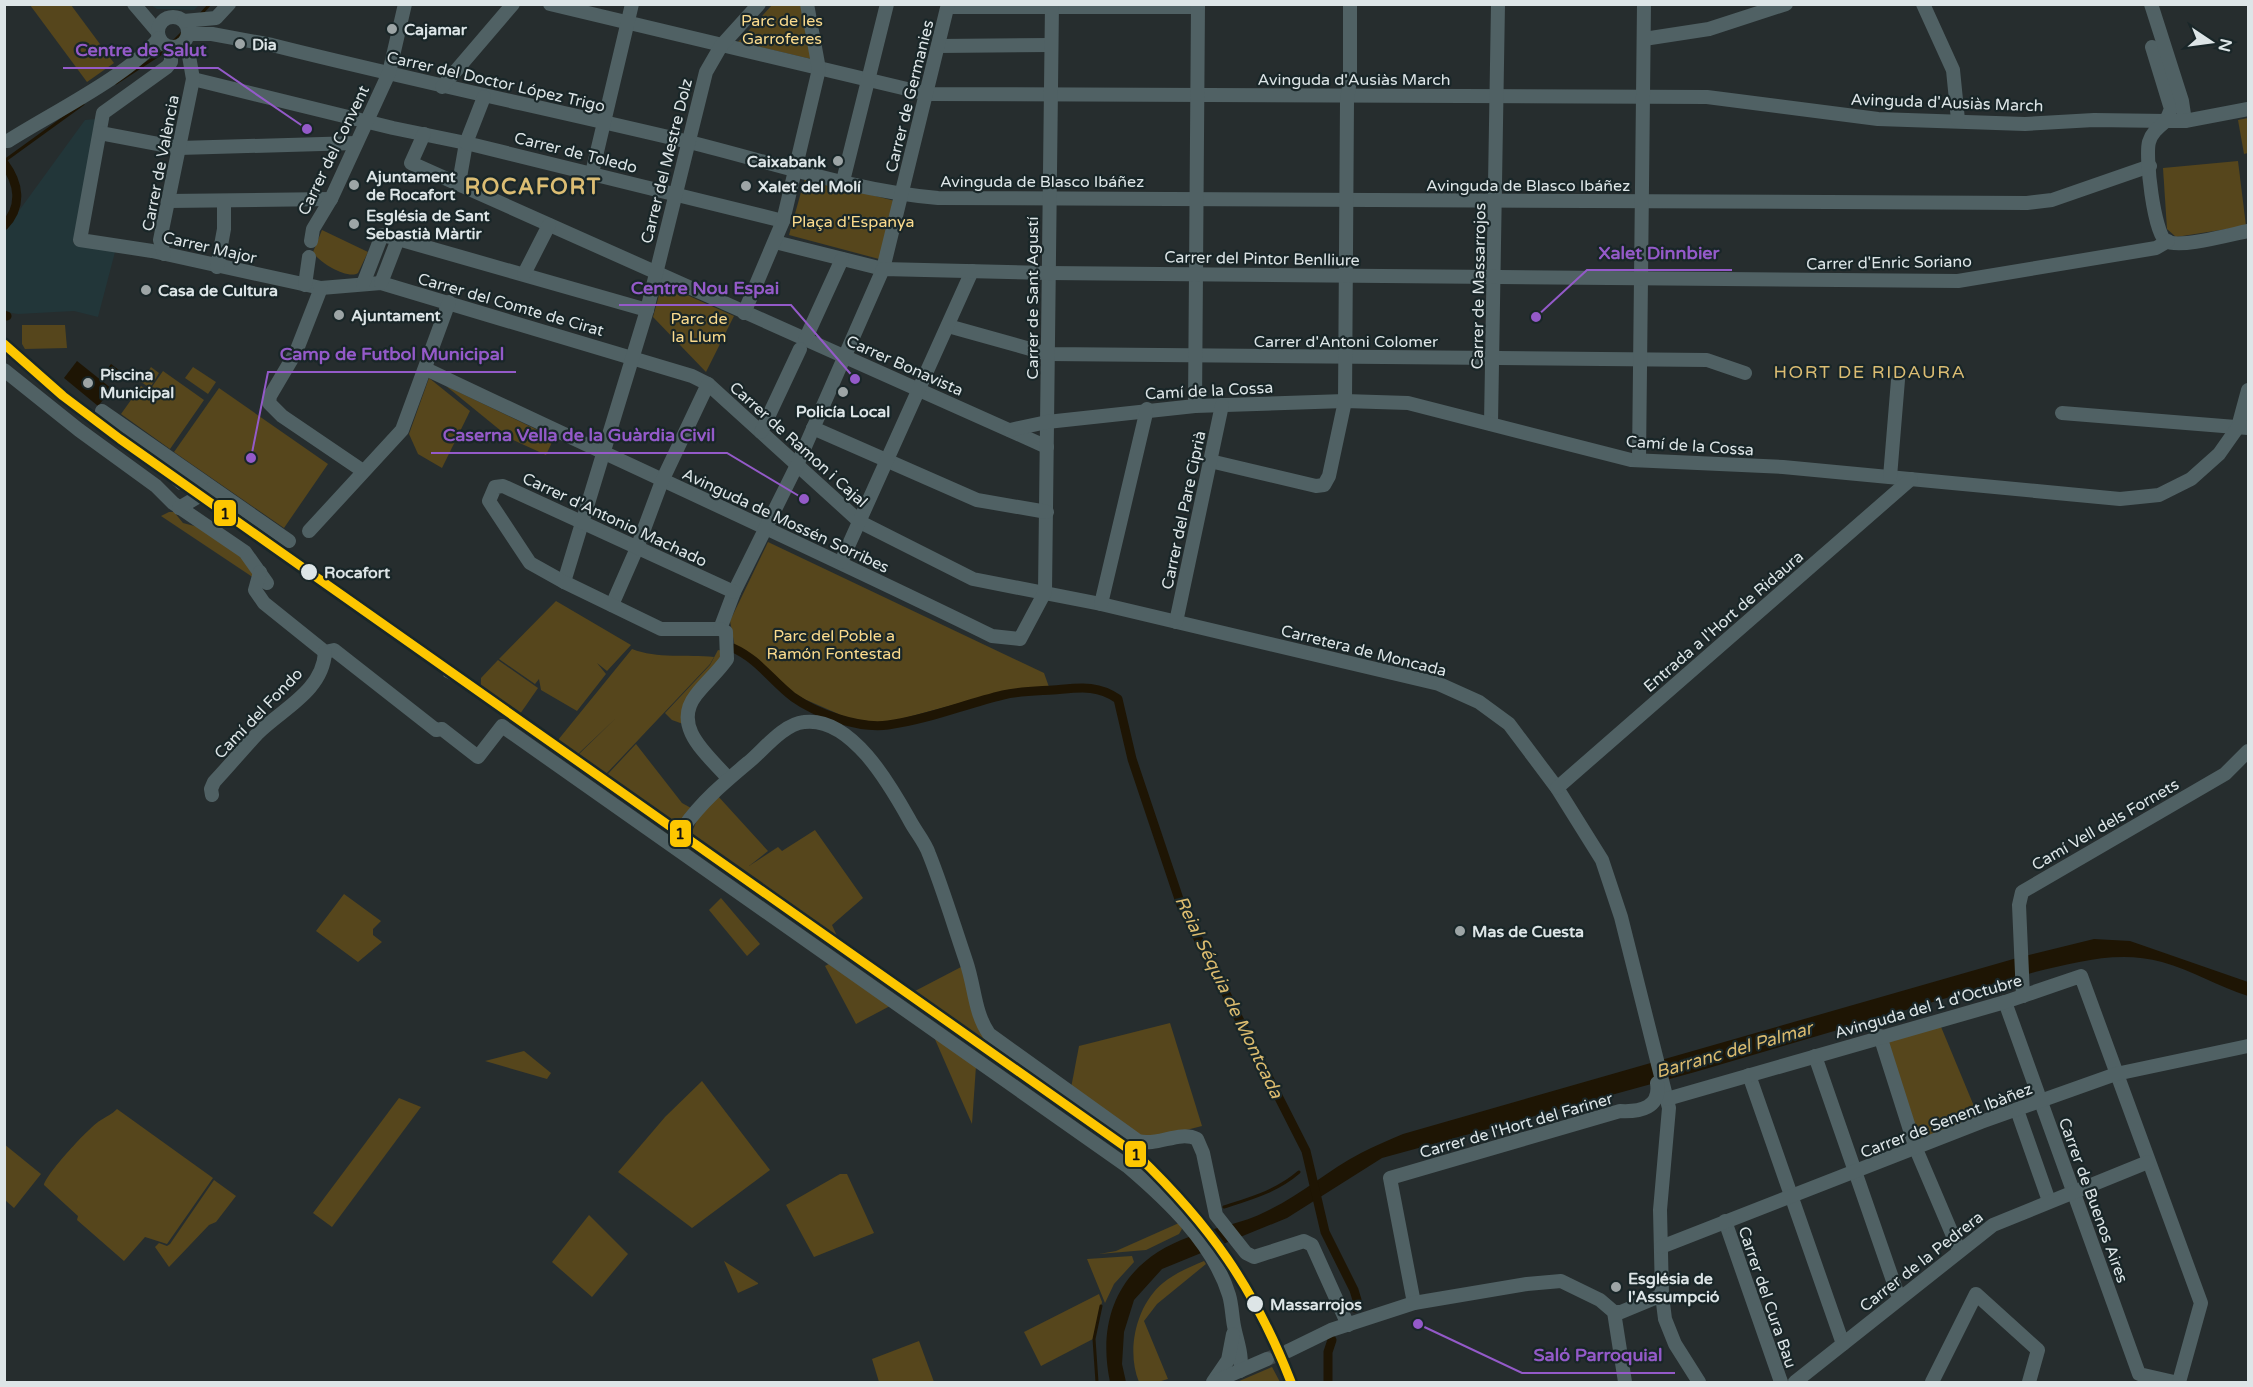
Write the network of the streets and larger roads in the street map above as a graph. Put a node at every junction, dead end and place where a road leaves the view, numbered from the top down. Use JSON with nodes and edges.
{"nodes":[{"id":1,"x":134,"y":4,"type":"edge"},
{"id":2,"x":142,"y":4,"type":"edge"},
{"id":3,"x":182,"y":4,"type":"edge"},
{"id":4,"x":229,"y":4,"type":"edge"},
{"id":5,"x":405,"y":4,"type":"edge"},
{"id":6,"x":513,"y":4,"type":"edge"},
{"id":7,"x":550,"y":4,"type":"edge"},
{"id":8,"x":632,"y":4,"type":"edge"},
{"id":9,"x":759,"y":4,"type":"edge"},
{"id":10,"x":807,"y":4,"type":"edge"},
{"id":11,"x":886,"y":4,"type":"edge"},
{"id":12,"x":1350,"y":4,"type":"edge"},
{"id":13,"x":1498,"y":4,"type":"edge"},
{"id":14,"x":1644,"y":4,"type":"edge"},
{"id":15,"x":1786,"y":4,"type":"edge"},
{"id":16,"x":1923,"y":4,"type":"edge"},
{"id":17,"x":2151,"y":4,"type":"edge"},
{"id":18,"x":948,"y":5,"type":"edge"},
{"id":19,"x":1052,"y":5,"type":"edge"},
{"id":20,"x":1198,"y":6,"type":"edge"},
{"id":21,"x":218,"y":15,"type":"junction"},
{"id":22,"x":628,"y":23,"type":"junction"},
{"id":23,"x":177,"y":26,"type":"edge"},
{"id":24,"x":158,"y":35,"type":"junction"},
{"id":25,"x":220,"y":35,"type":"junction"},
{"id":26,"x":1644,"y":39,"type":"junction"},
{"id":27,"x":1051,"y":45,"type":"junction"},
{"id":28,"x":721,"y":46,"type":"junction"},
{"id":29,"x":939,"y":46,"type":"junction"},
{"id":30,"x":2152,"y":47,"type":"dead end"},
{"id":31,"x":819,"y":69,"type":"junction"},
{"id":32,"x":389,"y":73,"type":"junction"},
{"id":33,"x":193,"y":79,"type":"junction"},
{"id":34,"x":869,"y":80,"type":"junction"},
{"id":35,"x":442,"y":87,"type":"junction"},
{"id":36,"x":928,"y":94,"type":"junction"},
{"id":37,"x":1051,"y":94,"type":"junction"},
{"id":38,"x":1197,"y":94,"type":"junction"},
{"id":39,"x":1349,"y":95,"type":"junction"},
{"id":40,"x":484,"y":96,"type":"junction"},
{"id":41,"x":1497,"y":96,"type":"junction"},
{"id":42,"x":1644,"y":97,"type":"junction"},
{"id":43,"x":2248,"y":109,"type":"edge"},
{"id":44,"x":1958,"y":120,"type":"junction"},
{"id":45,"x":2185,"y":120,"type":"junction"},
{"id":46,"x":2166,"y":121,"type":"junction"},
{"id":47,"x":367,"y":122,"type":"junction"},
{"id":48,"x":605,"y":123,"type":"junction"},
{"id":49,"x":100,"y":134,"type":"junction"},
{"id":50,"x":424,"y":135,"type":"junction"},
{"id":51,"x":6,"y":141,"type":"edge"},
{"id":52,"x":689,"y":142,"type":"junction"},
{"id":53,"x":356,"y":143,"type":"junction"},
{"id":54,"x":466,"y":143,"type":"junction"},
{"id":55,"x":180,"y":148,"type":"junction"},
{"id":56,"x":2150,"y":166,"type":"junction"},
{"id":57,"x":795,"y":169,"type":"junction"},
{"id":58,"x":592,"y":173,"type":"junction"},
{"id":59,"x":843,"y":182,"type":"junction"},
{"id":60,"x":459,"y":183,"type":"junction"},
{"id":61,"x":677,"y":194,"type":"junction"},
{"id":62,"x":901,"y":195,"type":"junction"},
{"id":63,"x":1049,"y":197,"type":"junction"},
{"id":64,"x":1197,"y":198,"type":"junction"},
{"id":65,"x":331,"y":199,"type":"junction"},
{"id":66,"x":1347,"y":200,"type":"junction"},
{"id":67,"x":168,"y":201,"type":"junction"},
{"id":68,"x":224,"y":201,"type":"junction"},
{"id":69,"x":1496,"y":201,"type":"junction"},
{"id":70,"x":1645,"y":202,"type":"junction"},
{"id":71,"x":783,"y":221,"type":"junction"},
{"id":72,"x":549,"y":225,"type":"junction"},
{"id":73,"x":2248,"y":231,"type":"edge"},
{"id":74,"x":398,"y":239,"type":"junction"},
{"id":75,"x":311,"y":241,"type":"dead end"},
{"id":76,"x":775,"y":242,"type":"junction"},
{"id":77,"x":2168,"y":242,"type":"junction"},
{"id":78,"x":165,"y":254,"type":"junction"},
{"id":79,"x":309,"y":257,"type":"dead end"},
{"id":80,"x":842,"y":259,"type":"junction"},
{"id":81,"x":217,"y":267,"type":"junction"},
{"id":82,"x":883,"y":269,"type":"junction"},
{"id":83,"x":972,"y":272,"type":"junction"},
{"id":84,"x":1048,"y":273,"type":"junction"},
{"id":85,"x":1197,"y":273,"type":"junction"},
{"id":86,"x":524,"y":274,"type":"junction"},
{"id":87,"x":654,"y":274,"type":"junction"},
{"id":88,"x":1346,"y":275,"type":"junction"},
{"id":89,"x":1494,"y":276,"type":"junction"},
{"id":90,"x":1642,"y":278,"type":"junction"},
{"id":91,"x":381,"y":283,"type":"junction"},
{"id":92,"x":363,"y":284,"type":"junction"},
{"id":93,"x":305,"y":285,"type":"junction"},
{"id":94,"x":321,"y":288,"type":"junction"},
{"id":95,"x":449,"y":302,"type":"junction"},
{"id":96,"x":647,"y":310,"type":"junction"},
{"id":97,"x":744,"y":313,"type":"junction"},
{"id":98,"x":948,"y":326,"type":"junction"},
{"id":99,"x":803,"y":344,"type":"junction"},
{"id":100,"x":1048,"y":354,"type":"junction"},
{"id":101,"x":1196,"y":356,"type":"junction"},
{"id":102,"x":632,"y":357,"type":"junction"},
{"id":103,"x":845,"y":357,"type":"junction"},
{"id":104,"x":1347,"y":358,"type":"junction"},
{"id":105,"x":1493,"y":358,"type":"junction"},
{"id":106,"x":1640,"y":358,"type":"junction"},
{"id":107,"x":426,"y":369,"type":"junction"},
{"id":108,"x":4,"y":370,"type":"edge"},
{"id":109,"x":1745,"y":374,"type":"dead end"},
{"id":110,"x":1898,"y":380,"type":"dead end"},
{"id":111,"x":708,"y":384,"type":"junction"},
{"id":112,"x":919,"y":390,"type":"junction"},
{"id":113,"x":2248,"y":390,"type":"edge"},
{"id":114,"x":1345,"y":401,"type":"junction"},
{"id":115,"x":1222,"y":405,"type":"junction"},
{"id":116,"x":1195,"y":406,"type":"junction"},
{"id":117,"x":1147,"y":410,"type":"junction"},
{"id":118,"x":102,"y":411,"type":"dead end"},
{"id":119,"x":2062,"y":413,"type":"dead end"},
{"id":120,"x":1047,"y":422,"type":"junction"},
{"id":121,"x":1491,"y":424,"type":"junction"},
{"id":122,"x":813,"y":428,"type":"junction"},
{"id":123,"x":2243,"y":428,"type":"edge"},
{"id":124,"x":1010,"y":430,"type":"junction"},
{"id":125,"x":761,"y":432,"type":"junction"},
{"id":126,"x":1047,"y":447,"type":"junction"},
{"id":127,"x":604,"y":452,"type":"junction"},
{"id":128,"x":888,"y":460,"type":"junction"},
{"id":129,"x":1639,"y":460,"type":"junction"},
{"id":130,"x":1210,"y":461,"type":"junction"},
{"id":131,"x":797,"y":465,"type":"junction"},
{"id":132,"x":363,"y":471,"type":"junction"},
{"id":133,"x":1890,"y":477,"type":"junction"},
{"id":134,"x":1911,"y":479,"type":"junction"},
{"id":135,"x":662,"y":481,"type":"junction"},
{"id":136,"x":212,"y":489,"type":"junction"},
{"id":137,"x":179,"y":508,"type":"junction"},
{"id":138,"x":1047,"y":512,"type":"junction"},
{"id":139,"x":861,"y":522,"type":"junction"},
{"id":140,"x":581,"y":523,"type":"junction"},
{"id":141,"x":765,"y":528,"type":"junction"},
{"id":142,"x":309,"y":531,"type":"dead end"},
{"id":143,"x":289,"y":541,"type":"dead end"},
{"id":144,"x":637,"y":548,"type":"junction"},
{"id":145,"x":841,"y":562,"type":"junction"},
{"id":146,"x":564,"y":582,"type":"junction"},
{"id":147,"x":734,"y":592,"type":"junction"},
{"id":148,"x":1045,"y":592,"type":"junction"},
{"id":149,"x":1101,"y":604,"type":"junction"},
{"id":150,"x":612,"y":605,"type":"junction"},
{"id":151,"x":1176,"y":622,"type":"junction"},
{"id":152,"x":720,"y":628,"type":"junction"},
{"id":153,"x":325,"y":652,"type":"junction"},
{"id":154,"x":2248,"y":751,"type":"edge"},
{"id":155,"x":728,"y":778,"type":"junction"},
{"id":156,"x":1557,"y":788,"type":"junction"},
{"id":157,"x":212,"y":795,"type":"dead end"},
{"id":158,"x":683,"y":828,"type":"dead end"},
{"id":159,"x":2023,"y":990,"type":"junction"},
{"id":160,"x":2005,"y":1002,"type":"junction"},
{"id":161,"x":1880,"y":1036,"type":"junction"},
{"id":162,"x":2248,"y":1046,"type":"edge"},
{"id":163,"x":1815,"y":1056,"type":"junction"},
{"id":164,"x":1749,"y":1074,"type":"junction"},
{"id":165,"x":2116,"y":1074,"type":"junction"},
{"id":166,"x":1663,"y":1095,"type":"junction"},
{"id":167,"x":2041,"y":1101,"type":"junction"},
{"id":168,"x":2016,"y":1110,"type":"junction"},
{"id":169,"x":1916,"y":1149,"type":"junction"},
{"id":170,"x":2148,"y":1162,"type":"junction"},
{"id":171,"x":1856,"y":1172,"type":"junction"},
{"id":172,"x":2073,"y":1190,"type":"junction"},
{"id":173,"x":1792,"y":1196,"type":"junction"},
{"id":174,"x":2049,"y":1201,"type":"junction"},
{"id":175,"x":1725,"y":1221,"type":"junction"},
{"id":176,"x":1661,"y":1247,"type":"junction"},
{"id":177,"x":1959,"y":1250,"type":"junction"},
{"id":178,"x":1662,"y":1295,"type":"junction"},
{"id":179,"x":1899,"y":1298,"type":"junction"},
{"id":180,"x":1414,"y":1303,"type":"junction"},
{"id":181,"x":1614,"y":1312,"type":"junction"},
{"id":182,"x":1348,"y":1326,"type":"junction"},
{"id":183,"x":1843,"y":1344,"type":"junction"},
{"id":184,"x":1288,"y":1351,"type":"tunnel mouth"},
{"id":185,"x":1235,"y":1355,"type":"junction"},
{"id":186,"x":1240,"y":1371,"type":"junction"},
{"id":187,"x":1213,"y":1383,"type":"edge"},
{"id":188,"x":1625,"y":1383,"type":"edge"},
{"id":189,"x":1699,"y":1383,"type":"edge"},
{"id":190,"x":1781,"y":1383,"type":"edge"},
{"id":191,"x":1796,"y":1383,"type":"edge"},
{"id":192,"x":1932,"y":1383,"type":"edge"},
{"id":193,"x":2029,"y":1383,"type":"edge"},
{"id":194,"x":2174,"y":1383,"type":"edge"},
{"id":195,"x":2179,"y":1383,"type":"edge"}],
"edges":[{"from":1,"to":24,"type":"street"},
{"from":2,"to":23,"type":"street"},
{"from":3,"to":23,"type":"street"},
{"from":4,"to":21,"type":"street"},
{"from":5,"to":32,"type":"street","name":"Carrer del Convent"},
{"from":6,"to":35,"type":"street"},
{"from":7,"to":22,"type":"street","name":"Avinguda d'Ausiàs March"},
{"from":8,"to":22,"type":"street"},
{"from":9,"to":28,"type":"street","name":"Carrer del Mestre Dolz"},
{"from":10,"to":31,"type":"street"},
{"from":11,"to":34,"type":"street"},
{"from":12,"to":39,"type":"street"},
{"from":13,"to":41,"type":"street","name":"Carrer de Massarrojos"},
{"from":14,"to":26,"type":"street"},
{"from":15,"to":26,"type":"street"},
{"from":16,"to":44,"type":"street"},
{"from":17,"to":45,"type":"street"},
{"from":18,"to":19,"type":"street"},
{"from":18,"to":29,"type":"street","name":"Carrer de Germanies"},
{"from":19,"to":20,"type":"street"},
{"from":19,"to":27,"type":"street","name":"Carrer de Sant Agustí"},
{"from":20,"to":38,"type":"street"},
{"from":21,"to":23,"type":"street"},
{"from":21,"to":25,"type":"street"},
{"from":22,"to":28,"type":"street","name":"Avinguda d'Ausiàs March"},
{"from":22,"to":48,"type":"street"},
{"from":23,"to":24,"type":"street"},
{"from":23,"to":24,"type":"street"},
{"from":23,"to":25,"type":"street","name":"Carrer del Doctor López Trigo"},
{"from":23,"to":33,"type":"street","name":"Carrer de València"},
{"from":23,"to":49,"type":"street"},
{"from":24,"to":51,"type":"street"},
{"from":25,"to":32,"type":"street","name":"Carrer del Doctor López Trigo"},
{"from":26,"to":42,"type":"street"},
{"from":27,"to":29,"type":"street"},
{"from":27,"to":37,"type":"street","name":"Carrer de Sant Agustí"},
{"from":28,"to":31,"type":"street","name":"Avinguda d'Ausiàs March"},
{"from":28,"to":52,"type":"street","name":"Carrer del Mestre Dolz"},
{"from":29,"to":36,"type":"street","name":"Carrer de Germanies"},
{"from":30,"to":46,"type":"street"},
{"from":31,"to":34,"type":"street","name":"Avinguda d'Ausiàs March"},
{"from":31,"to":57,"type":"street"},
{"from":32,"to":35,"type":"street","name":"Carrer del Doctor López Trigo"},
{"from":32,"to":47,"type":"street","name":"Carrer del Convent"},
{"from":33,"to":47,"type":"street","name":"Carrer de Toledo"},
{"from":33,"to":55,"type":"street","name":"Carrer de València"},
{"from":34,"to":36,"type":"street","name":"Avinguda d'Ausiàs March"},
{"from":34,"to":59,"type":"street"},
{"from":35,"to":40,"type":"street","name":"Carrer del Doctor López Trigo"},
{"from":36,"to":37,"type":"street","name":"Avinguda d'Ausiàs March"},
{"from":36,"to":62,"type":"street","name":"Carrer de Germanies"},
{"from":37,"to":38,"type":"street","name":"Avinguda d'Ausiàs March"},
{"from":37,"to":63,"type":"street","name":"Carrer de Sant Agustí"},
{"from":38,"to":39,"type":"street","name":"Avinguda d'Ausiàs March"},
{"from":38,"to":64,"type":"street"},
{"from":39,"to":41,"type":"street","name":"Avinguda d'Ausiàs March"},
{"from":39,"to":66,"type":"street"},
{"from":40,"to":48,"type":"street","name":"Carrer del Doctor López Trigo"},
{"from":40,"to":54,"type":"street"},
{"from":41,"to":42,"type":"street","name":"Avinguda d'Ausiàs March"},
{"from":41,"to":69,"type":"street","name":"Carrer de Massarrojos"},
{"from":42,"to":44,"type":"street","name":"Avinguda d'Ausiàs March"},
{"from":42,"to":70,"type":"street"},
{"from":43,"to":45,"type":"street","name":"Avinguda d'Ausiàs March"},
{"from":44,"to":46,"type":"street","name":"Avinguda d'Ausiàs March"},
{"from":45,"to":46,"type":"street","name":"Avinguda d'Ausiàs March"},
{"from":46,"to":56,"type":"street"},
{"from":47,"to":50,"type":"street","name":"Carrer de Toledo"},
{"from":47,"to":53,"type":"street","name":"Carrer del Convent"},
{"from":48,"to":52,"type":"street","name":"Carrer del Doctor López Trigo"},
{"from":48,"to":58,"type":"street"},
{"from":49,"to":55,"type":"street"},
{"from":49,"to":78,"type":"street","name":"Carrer Major"},
{"from":50,"to":54,"type":"street","name":"Carrer de Toledo"},
{"from":50,"to":60,"type":"street","name":"Carrer Bonavista"},
{"from":52,"to":57,"type":"street","name":"Carrer del Doctor López Trigo"},
{"from":52,"to":61,"type":"street","name":"Carrer del Mestre Dolz"},
{"from":53,"to":55,"type":"street"},
{"from":53,"to":65,"type":"street","name":"Carrer del Convent"},
{"from":54,"to":58,"type":"street","name":"Carrer de Toledo"},
{"from":54,"to":60,"type":"street"},
{"from":55,"to":67,"type":"street","name":"Carrer de València"},
{"from":56,"to":70,"type":"street","name":"Avinguda de Blasco Ibáñez"},
{"from":56,"to":77,"type":"street"},
{"from":57,"to":59,"type":"street"},
{"from":57,"to":71,"type":"street"},
{"from":58,"to":61,"type":"street","name":"Carrer de Toledo"},
{"from":59,"to":62,"type":"street"},
{"from":60,"to":72,"type":"street","name":"Carrer Bonavista"},
{"from":61,"to":71,"type":"street","name":"Carrer de Toledo"},
{"from":61,"to":87,"type":"street","name":"Carrer del Mestre Dolz"},
{"from":62,"to":63,"type":"street","name":"Avinguda de Blasco Ibáñez"},
{"from":62,"to":82,"type":"street"},
{"from":63,"to":64,"type":"street","name":"Avinguda de Blasco Ibáñez"},
{"from":63,"to":84,"type":"street","name":"Carrer de Sant Agustí"},
{"from":64,"to":66,"type":"street","name":"Avinguda de Blasco Ibáñez"},
{"from":64,"to":85,"type":"street"},
{"from":65,"to":68,"type":"street"},
{"from":65,"to":75,"type":"street","name":"Carrer del Convent"},
{"from":66,"to":69,"type":"street","name":"Avinguda de Blasco Ibáñez"},
{"from":66,"to":88,"type":"street"},
{"from":67,"to":68,"type":"street"},
{"from":67,"to":78,"type":"street","name":"Carrer de València"},
{"from":68,"to":81,"type":"street"},
{"from":69,"to":70,"type":"street","name":"Avinguda de Blasco Ibáñez"},
{"from":69,"to":89,"type":"street","name":"Carrer de Massarrojos"},
{"from":70,"to":90,"type":"street"},
{"from":71,"to":76,"type":"street"},
{"from":72,"to":86,"type":"street"},
{"from":72,"to":87,"type":"street","name":"Carrer Bonavista"},
{"from":73,"to":77,"type":"street","name":"Carrer d'Enric Soriano"},
{"from":74,"to":86,"type":"street"},
{"from":74,"to":91,"type":"street"},
{"from":74,"to":92,"type":"street"},
{"from":76,"to":80,"type":"street"},
{"from":76,"to":97,"type":"street"},
{"from":77,"to":90,"type":"street","name":"Carrer d'Enric Soriano"},
{"from":78,"to":81,"type":"street","name":"Carrer Major"},
{"from":79,"to":93,"type":"street"},
{"from":80,"to":82,"type":"street"},
{"from":80,"to":99,"type":"street"},
{"from":81,"to":93,"type":"street","name":"Carrer Major"},
{"from":82,"to":83,"type":"street","name":"Carrer del Pintor Benlliure"},
{"from":82,"to":103,"type":"street"},
{"from":83,"to":84,"type":"street","name":"Carrer del Pintor Benlliure"},
{"from":83,"to":98,"type":"street"},
{"from":84,"to":85,"type":"street","name":"Carrer del Pintor Benlliure"},
{"from":84,"to":100,"type":"street","name":"Carrer de Sant Agustí"},
{"from":85,"to":88,"type":"street","name":"Carrer del Pintor Benlliure"},
{"from":85,"to":101,"type":"street"},
{"from":86,"to":96,"type":"street"},
{"from":87,"to":96,"type":"street","name":"Carrer del Mestre Dolz"},
{"from":87,"to":97,"type":"street","name":"Carrer Bonavista"},
{"from":88,"to":89,"type":"street","name":"Carrer del Pintor Benlliure"},
{"from":88,"to":104,"type":"street"},
{"from":89,"to":90,"type":"street","name":"Carrer del Pintor Benlliure"},
{"from":89,"to":105,"type":"street","name":"Carrer de Massarrojos"},
{"from":90,"to":106,"type":"street"},
{"from":91,"to":92,"type":"street","name":"Carrer del Comte de Cirat"},
{"from":91,"to":95,"type":"street","name":"Carrer del Comte de Cirat"},
{"from":92,"to":94,"type":"street","name":"Carrer Major"},
{"from":93,"to":94,"type":"street","name":"Carrer Major"},
{"from":94,"to":132,"type":"street"},
{"from":95,"to":102,"type":"street","name":"Carrer del Comte de Cirat"},
{"from":95,"to":107,"type":"street"},
{"from":96,"to":102,"type":"street","name":"Carrer del Mestre Dolz"},
{"from":97,"to":99,"type":"street","name":"Carrer Bonavista"},
{"from":98,"to":100,"type":"street","name":"Carrer d'Antoni Colomer"},
{"from":98,"to":112,"type":"street"},
{"from":99,"to":103,"type":"street","name":"Carrer Bonavista"},
{"from":99,"to":125,"type":"street"},
{"from":100,"to":101,"type":"street","name":"Carrer d'Antoni Colomer"},
{"from":100,"to":120,"type":"street","name":"Carrer de Sant Agustí"},
{"from":101,"to":104,"type":"street","name":"Carrer d'Antoni Colomer"},
{"from":101,"to":116,"type":"street"},
{"from":102,"to":111,"type":"street","name":"Carrer de Ramon i Cajal"},
{"from":102,"to":127,"type":"street","name":"Carrer del Mestre Dolz"},
{"from":103,"to":112,"type":"street","name":"Carrer Bonavista"},
{"from":103,"to":122,"type":"street"},
{"from":104,"to":105,"type":"street","name":"Carrer d'Antoni Colomer"},
{"from":104,"to":114,"type":"street"},
{"from":105,"to":106,"type":"street","name":"Carrer d'Antoni Colomer"},
{"from":105,"to":121,"type":"street","name":"Carrer de Massarrojos"},
{"from":106,"to":109,"type":"street","name":"Carrer d'Antoni Colomer"},
{"from":106,"to":129,"type":"street"},
{"from":107,"to":127,"type":"street","name":"Avinguda de Mossén Sorribes"},
{"from":107,"to":132,"type":"street"},
{"from":108,"to":137,"type":"street"},
{"from":110,"to":133,"type":"street"},
{"from":111,"to":125,"type":"street","name":"Carrer de Ramon i Cajal"},
{"from":111,"to":135,"type":"street"},
{"from":112,"to":124,"type":"street","name":"Carrer Bonavista"},
{"from":112,"to":128,"type":"street"},
{"from":113,"to":123,"type":"street","name":"Camí de la Cossa"},
{"from":114,"to":115,"type":"street","name":"Camí de la Cossa"},
{"from":114,"to":121,"type":"street","name":"Camí de la Cossa"},
{"from":114,"to":130,"type":"street"},
{"from":115,"to":116,"type":"street","name":"Camí de la Cossa"},
{"from":115,"to":130,"type":"street","name":"Carrer del Pare Ciprià"},
{"from":116,"to":117,"type":"street","name":"Camí de la Cossa"},
{"from":117,"to":120,"type":"street","name":"Camí de la Cossa"},
{"from":117,"to":149,"type":"street"},
{"from":118,"to":136,"type":"street"},
{"from":119,"to":123,"type":"street"},
{"from":120,"to":124,"type":"street"},
{"from":120,"to":126,"type":"street","name":"Carrer de Sant Agustí"},
{"from":121,"to":129,"type":"street","name":"Camí de la Cossa"},
{"from":122,"to":128,"type":"street"},
{"from":122,"to":131,"type":"street"},
{"from":123,"to":134,"type":"street","name":"Camí de la Cossa"},
{"from":124,"to":126,"type":"street","name":"Carrer Bonavista"},
{"from":125,"to":131,"type":"street","name":"Carrer de Ramon i Cajal"},
{"from":126,"to":138,"type":"street","name":"Carrer de Sant Agustí"},
{"from":127,"to":135,"type":"street","name":"Avinguda de Mossén Sorribes"},
{"from":127,"to":140,"type":"street","name":"Carrer del Mestre Dolz"},
{"from":128,"to":138,"type":"street"},
{"from":128,"to":139,"type":"street"},
{"from":129,"to":133,"type":"street","name":"Camí de la Cossa"},
{"from":130,"to":151,"type":"street","name":"Carrer del Pare Ciprià"},
{"from":131,"to":139,"type":"street","name":"Carrer de Ramon i Cajal"},
{"from":131,"to":141,"type":"street"},
{"from":132,"to":142,"type":"street"},
{"from":133,"to":134,"type":"street","name":"Camí de la Cossa"},
{"from":134,"to":156,"type":"street","name":"Entrada a l'Hort de Ridaura"},
{"from":135,"to":141,"type":"street","name":"Avinguda de Mossén Sorribes"},
{"from":135,"to":144,"type":"street"},
{"from":136,"to":137,"type":"street"},
{"from":136,"to":143,"type":"street"},
{"from":137,"to":153,"type":"street"},
{"from":138,"to":148,"type":"street","name":"Carrer de Sant Agustí"},
{"from":139,"to":145,"type":"street"},
{"from":139,"to":148,"type":"street","name":"Carrer de Ramon i Cajal"},
{"from":140,"to":144,"type":"street","name":"Carrer d'Antonio Machado"},
{"from":140,"to":146,"type":"street","name":"Carrer del Mestre Dolz"},
{"from":140,"to":146,"type":"street","name":"Carrer d'Antonio Machado"},
{"from":141,"to":145,"type":"street","name":"Avinguda de Mossén Sorribes"},
{"from":141,"to":147,"type":"street"},
{"from":144,"to":147,"type":"street","name":"Carrer d'Antonio Machado"},
{"from":144,"to":150,"type":"street"},
{"from":145,"to":148,"type":"street","name":"Avinguda de Mossén Sorribes"},
{"from":146,"to":150,"type":"street"},
{"from":147,"to":152,"type":"street"},
{"from":148,"to":149,"type":"street","name":"Carretera de Moncada"},
{"from":149,"to":151,"type":"street","name":"Carretera de Moncada"},
{"from":150,"to":152,"type":"street"},
{"from":151,"to":156,"type":"street","name":"Carretera de Moncada"},
{"from":152,"to":155,"type":"street"},
{"from":153,"to":157,"type":"street","name":"Camí del Fondo"},
{"from":153,"to":185,"type":"street"},
{"from":154,"to":159,"type":"street","name":"Camí Vell dels Fornets"},
{"from":155,"to":158,"type":"street"},
{"from":155,"to":182,"type":"street"},
{"from":156,"to":166,"type":"street","name":"Carretera de Moncada"},
{"from":159,"to":160,"type":"street","name":"Avinguda del 1 d'Octubre"},
{"from":159,"to":165,"type":"street","name":"Avinguda del 1 d'Octubre"},
{"from":160,"to":161,"type":"street","name":"Avinguda del 1 d'Octubre"},
{"from":160,"to":167,"type":"street","name":"Carrer de Buenos Aires"},
{"from":161,"to":163,"type":"street","name":"Avinguda del 1 d'Octubre"},
{"from":161,"to":169,"type":"street"},
{"from":162,"to":165,"type":"street","name":"Carrer de Senent Ibàñez"},
{"from":163,"to":164,"type":"street","name":"Avinguda del 1 d'Octubre"},
{"from":163,"to":171,"type":"street"},
{"from":164,"to":166,"type":"street","name":"Carrer de l'Hort del Fariner"},
{"from":164,"to":173,"type":"street"},
{"from":165,"to":167,"type":"street","name":"Carrer de Senent Ibàñez"},
{"from":165,"to":170,"type":"street"},
{"from":166,"to":176,"type":"street","name":"Carretera de Moncada"},
{"from":166,"to":180,"type":"street","name":"Carrer de l'Hort del Fariner"},
{"from":167,"to":168,"type":"street","name":"Carrer de Senent Ibàñez"},
{"from":167,"to":172,"type":"street","name":"Carrer de Buenos Aires"},
{"from":168,"to":169,"type":"street","name":"Carrer de Senent Ibàñez"},
{"from":168,"to":174,"type":"street"},
{"from":169,"to":171,"type":"street","name":"Carrer de Senent Ibàñez"},
{"from":169,"to":177,"type":"street"},
{"from":170,"to":172,"type":"street","name":"Carrer de la Pedrera"},
{"from":170,"to":195,"type":"street"},
{"from":171,"to":173,"type":"street","name":"Carrer de Senent Ibàñez"},
{"from":171,"to":179,"type":"street"},
{"from":172,"to":174,"type":"street","name":"Carrer de la Pedrera"},
{"from":172,"to":194,"type":"street","name":"Carrer de Buenos Aires"},
{"from":173,"to":175,"type":"street","name":"Carrer de Senent Ibàñez"},
{"from":173,"to":183,"type":"street"},
{"from":174,"to":177,"type":"street","name":"Carrer de la Pedrera"},
{"from":175,"to":176,"type":"street","name":"Carrer de Senent Ibàñez"},
{"from":175,"to":190,"type":"street","name":"Carrer del Cura Bau"},
{"from":176,"to":178,"type":"street","name":"Carretera de Moncada"},
{"from":177,"to":179,"type":"street","name":"Carrer de la Pedrera"},
{"from":178,"to":181,"type":"street"},
{"from":178,"to":189,"type":"street","name":"Carretera de Moncada"},
{"from":179,"to":183,"type":"street","name":"Carrer de la Pedrera"},
{"from":180,"to":181,"type":"street"},
{"from":180,"to":182,"type":"street"},
{"from":181,"to":188,"type":"street"},
{"from":182,"to":184,"type":"street"},
{"from":183,"to":191,"type":"street","name":"Carrer de la Pedrera"},
{"from":185,"to":186,"type":"street"},
{"from":185,"to":186,"type":"street"},
{"from":185,"to":187,"type":"street"},
{"from":186,"to":187,"type":"street"},
{"from":192,"to":193,"type":"street"}]}
